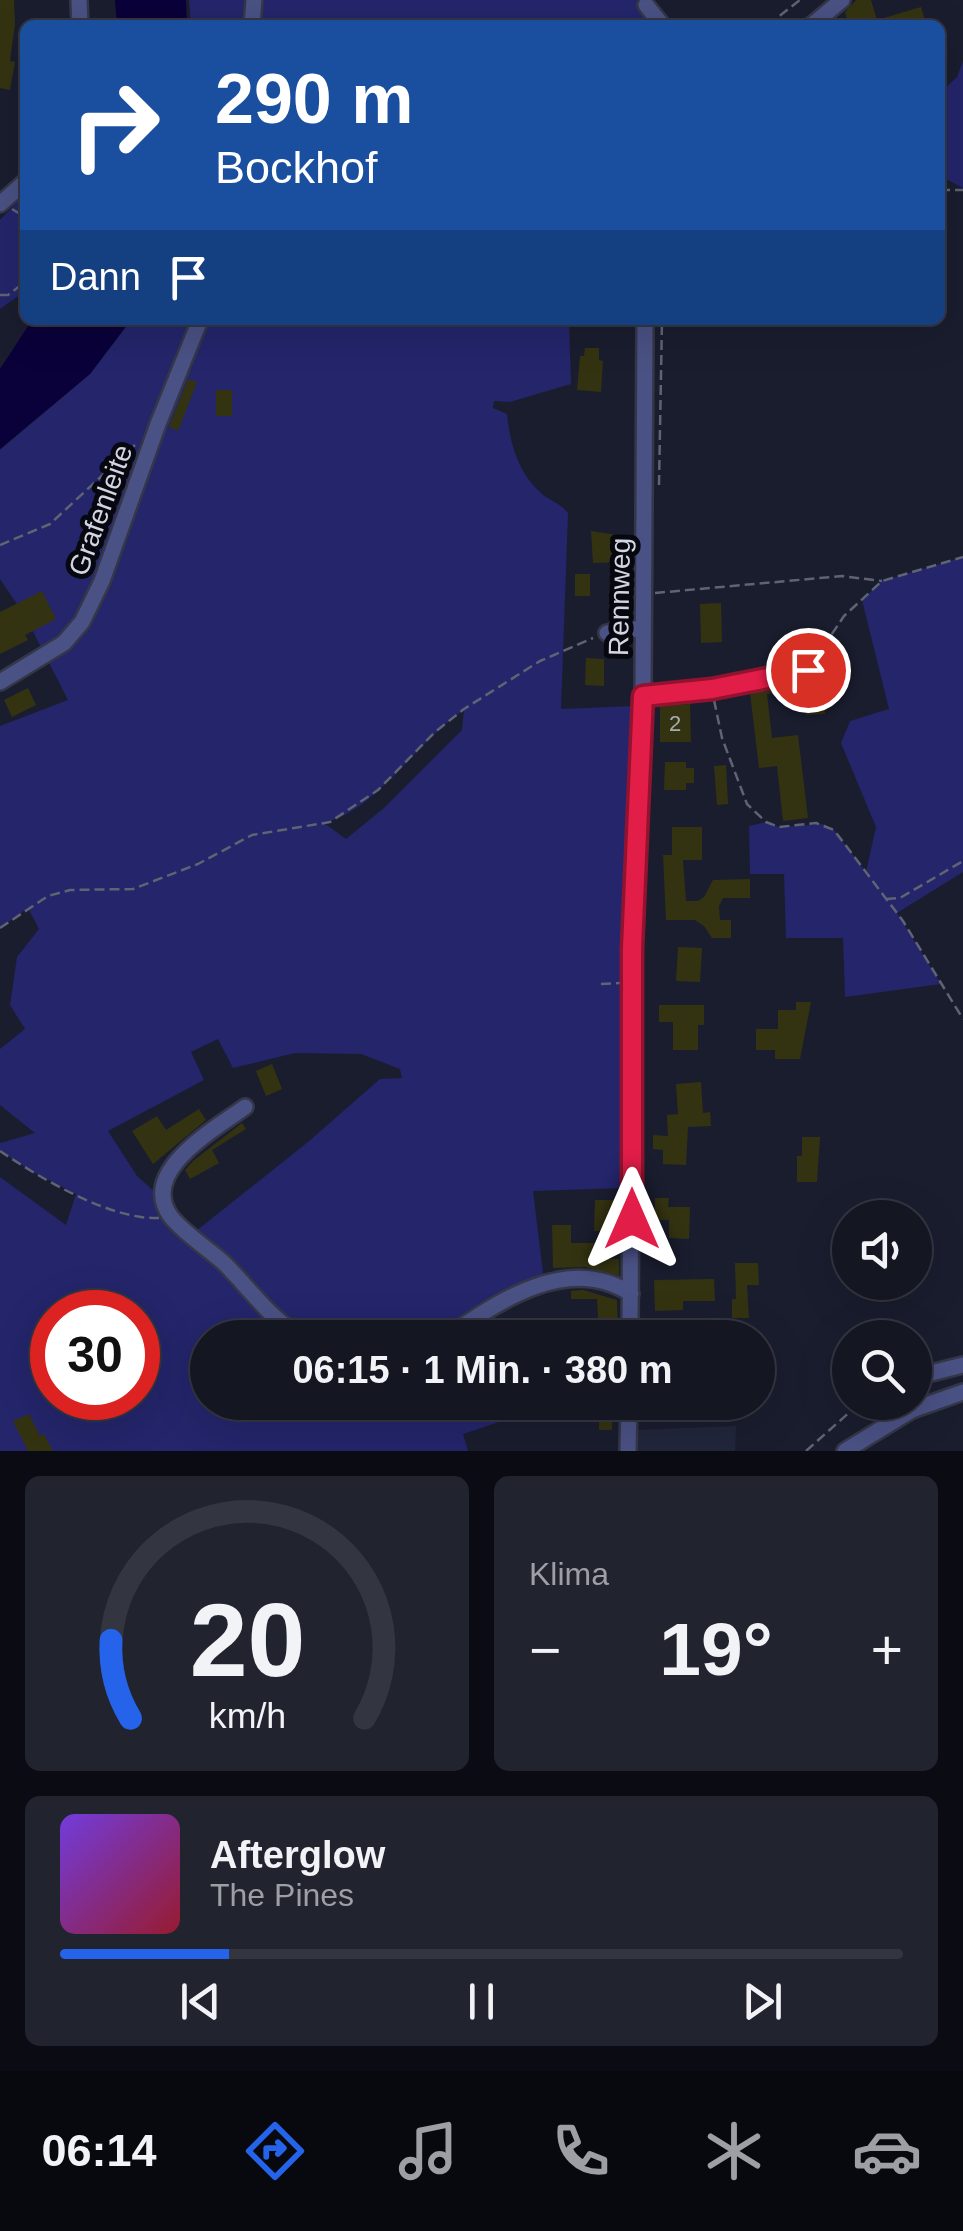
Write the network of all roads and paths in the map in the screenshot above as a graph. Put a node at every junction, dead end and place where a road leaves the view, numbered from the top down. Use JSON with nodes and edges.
{"nodes":[{"id":1,"x":800,"y":0,"type":"edge"},
{"id":2,"x":842,"y":0,"type":"edge"},
{"id":3,"x":774,"y":20,"type":"edge"},
{"id":4,"x":818,"y":20,"type":"edge"},
{"id":5,"x":20,"y":186,"type":"edge"},
{"id":6,"x":0,"y":204,"type":"edge"},
{"id":7,"x":198,"y":325,"type":"edge"},
{"id":8,"x":645,"y":325,"type":"edge"},
{"id":9,"x":662,"y":325,"type":"edge"},
{"id":10,"x":158,"y":424,"type":"junction"},
{"id":11,"x":658,"y":498,"type":"dead end"},
{"id":12,"x":0,"y":544,"type":"edge"},
{"id":13,"x":963,"y":557,"type":"edge"},
{"id":14,"x":882,"y":580,"type":"junction"},
{"id":15,"x":656,"y":593,"type":"dead end"},
{"id":16,"x":643,"y":628,"type":"junction"},
{"id":17,"x":607,"y":632,"type":"joint"},
{"id":18,"x":808,"y":670,"type":"joint"},
{"id":19,"x":0,"y":682,"type":"edge"},
{"id":20,"x":712,"y":689,"type":"junction"},
{"id":21,"x":643,"y":696,"type":"junction"},
{"id":22,"x":963,"y":861,"type":"edge"},
{"id":23,"x":886,"y":900,"type":"junction"},
{"id":24,"x":0,"y":928,"type":"edge"},
{"id":25,"x":632,"y":982,"type":"junction"},
{"id":26,"x":601,"y":984,"type":"dead end"},
{"id":27,"x":963,"y":1018,"type":"edge"},
{"id":28,"x":245,"y":1107,"type":"dead end"},
{"id":29,"x":0,"y":1151,"type":"edge"},
{"id":30,"x":170,"y":1216,"type":"junction"},
{"id":31,"x":631,"y":1294,"type":"junction"},
{"id":32,"x":278,"y":1320,"type":"edge"},
{"id":33,"x":474,"y":1320,"type":"edge"},
{"id":34,"x":630,"y":1320,"type":"edge"},
{"id":35,"x":963,"y":1364,"type":"edge"},
{"id":36,"x":932,"y":1373,"type":"edge"},
{"id":37,"x":963,"y":1392,"type":"edge"},
{"id":38,"x":629,"y":1420,"type":"edge"},
{"id":39,"x":841,"y":1420,"type":"edge"},
{"id":40,"x":628,"y":1451,"type":"edge"},
{"id":41,"x":806,"y":1451,"type":"edge"},
{"id":42,"x":845,"y":1451,"type":"edge"}],
"edges":[{"from":1,"to":3,"type":"path"},
{"from":2,"to":4,"type":"street"},
{"from":5,"to":6,"type":"street"},
{"from":7,"to":10,"type":"street","name":"Grafenleite"},
{"from":8,"to":16,"type":"street","name":"Rennweg"},
{"from":9,"to":11,"type":"path"},
{"from":10,"to":12,"type":"path"},
{"from":10,"to":19,"type":"street","name":"Grafenleite"},
{"from":13,"to":14,"type":"path"},
{"from":14,"to":15,"type":"path"},
{"from":14,"to":18,"type":"path"},
{"from":16,"to":17,"type":"street"},
{"from":16,"to":21,"type":"street","name":"Rennweg"},
{"from":17,"to":24,"type":"path"},
{"from":18,"to":20,"type":"street"},
{"from":20,"to":21,"type":"street"},
{"from":20,"to":23,"type":"path"},
{"from":21,"to":25,"type":"street","name":"Rennweg"},
{"from":22,"to":23,"type":"path"},
{"from":23,"to":27,"type":"path"},
{"from":25,"to":26,"type":"path"},
{"from":25,"to":31,"type":"street","name":"Rennweg"},
{"from":28,"to":30,"type":"street"},
{"from":29,"to":30,"type":"path"},
{"from":30,"to":32,"type":"street"},
{"from":31,"to":33,"type":"street"},
{"from":31,"to":34,"type":"street","name":"Rennweg"},
{"from":35,"to":36,"type":"street"},
{"from":37,"to":42,"type":"street"},
{"from":38,"to":40,"type":"street"},
{"from":39,"to":41,"type":"path"}]}
